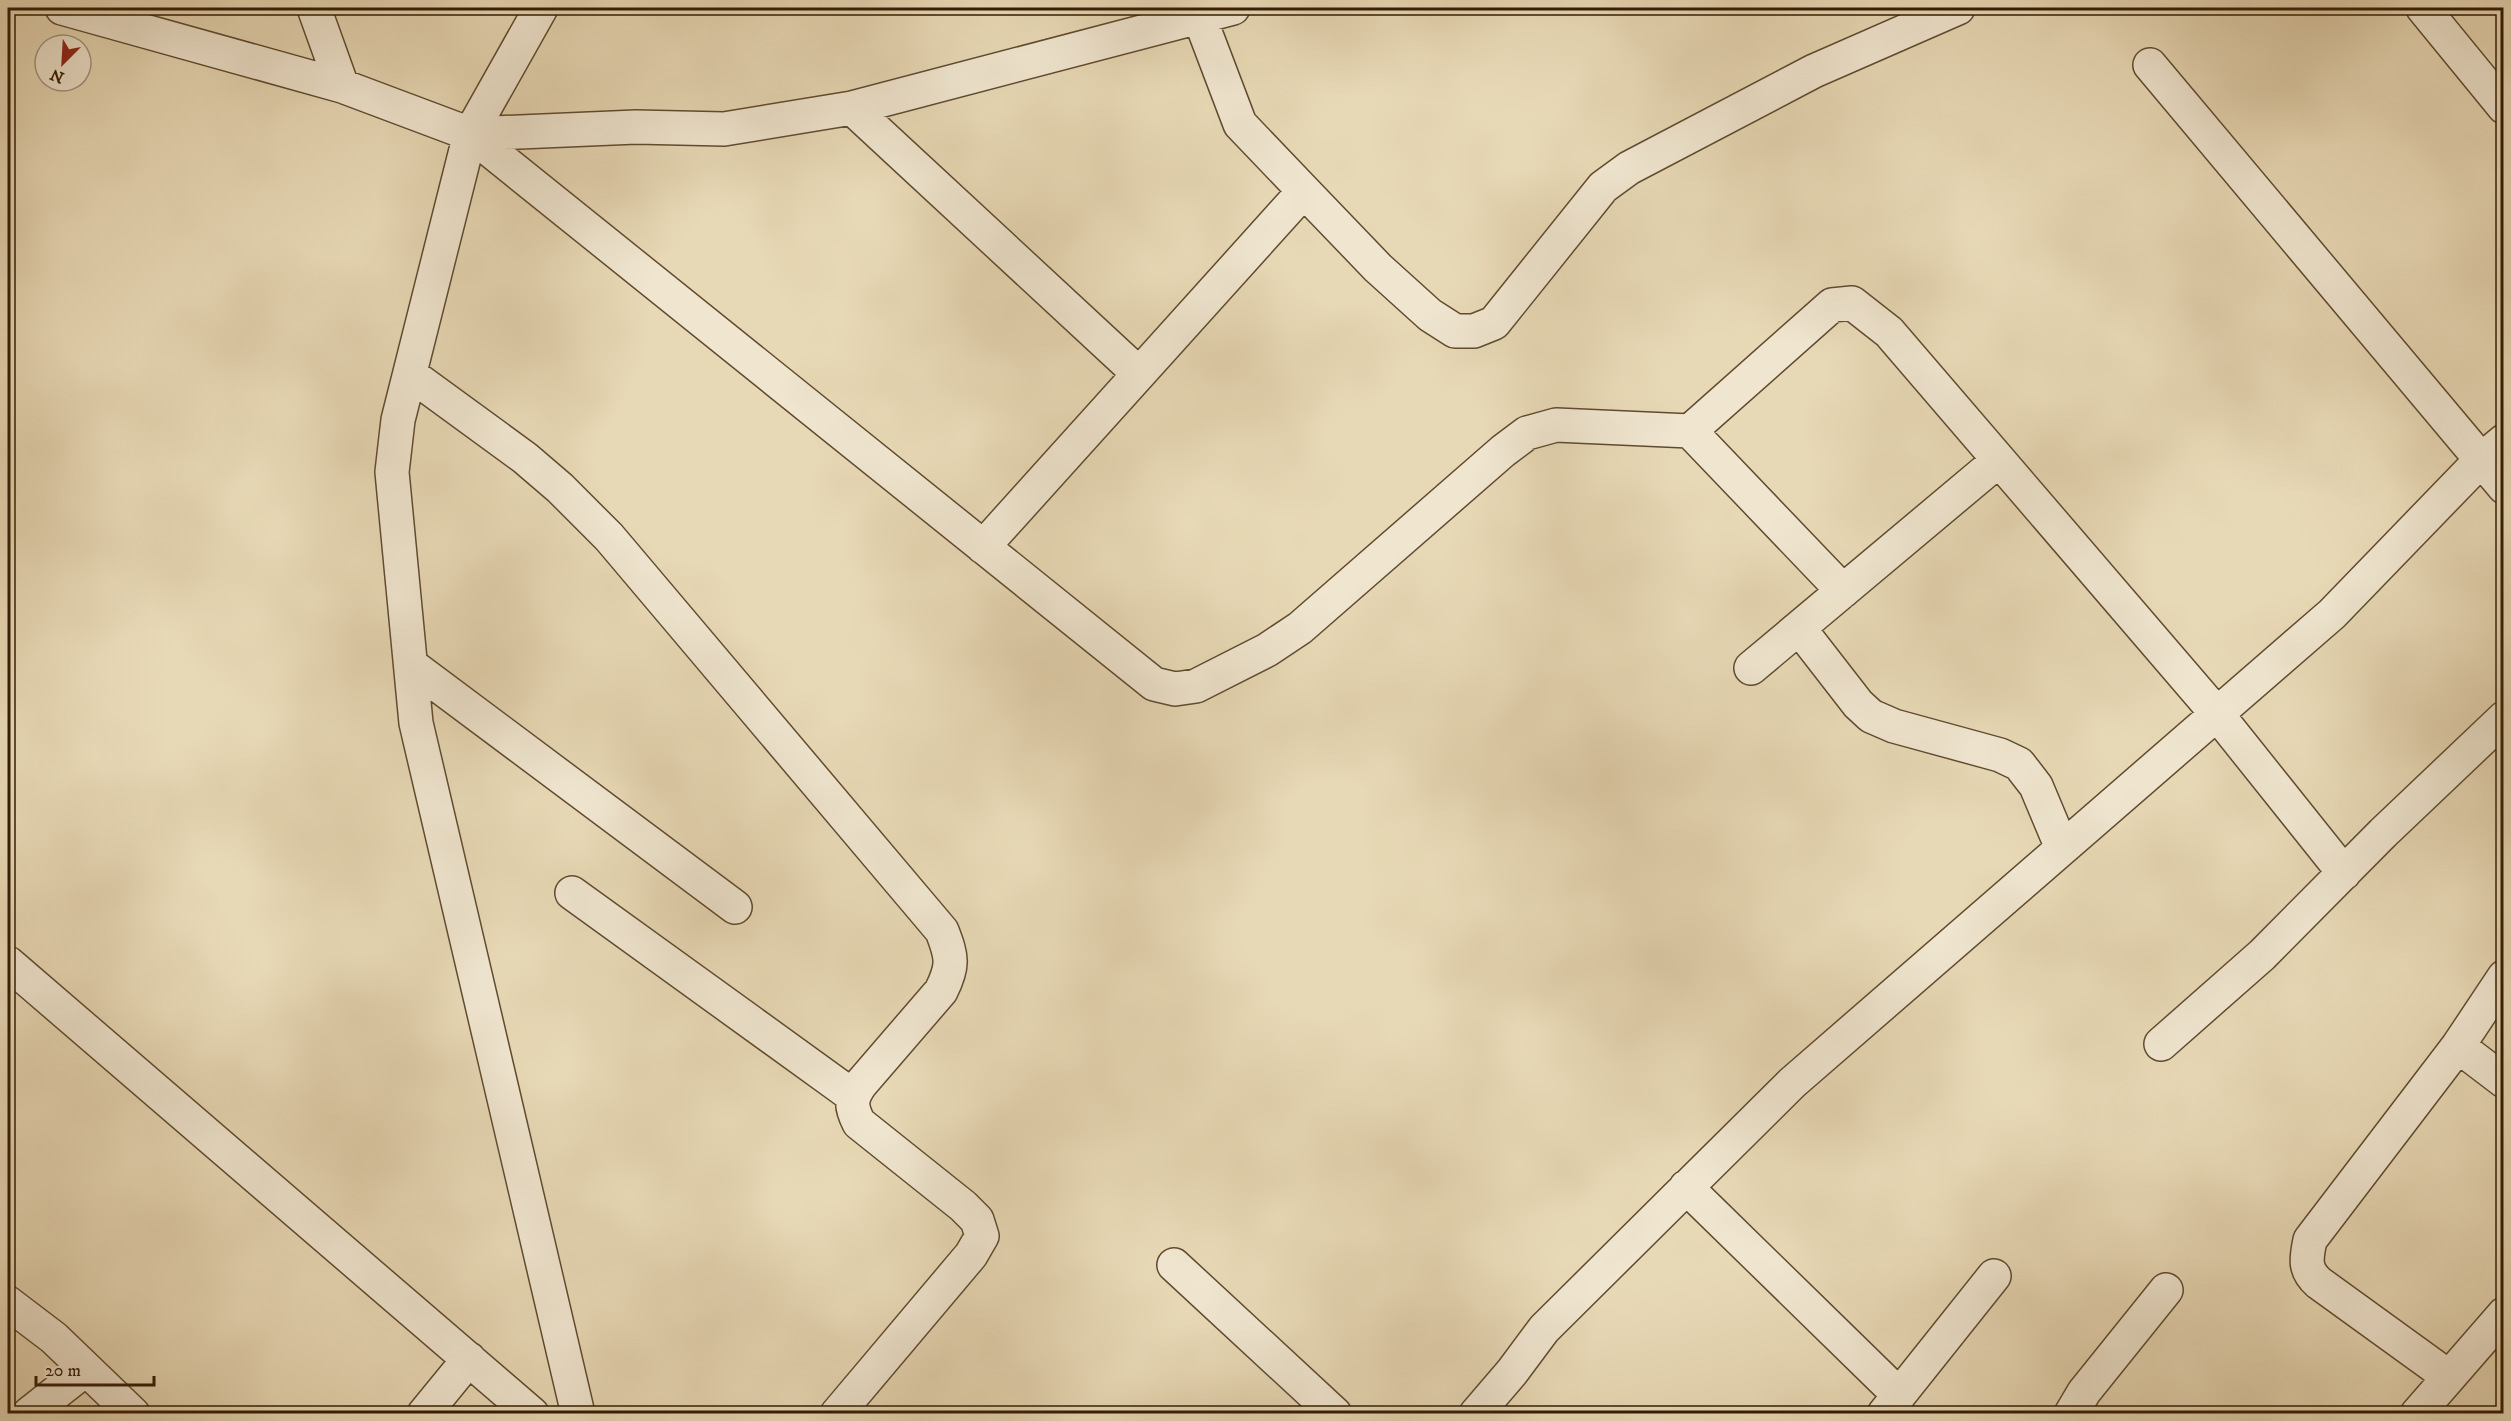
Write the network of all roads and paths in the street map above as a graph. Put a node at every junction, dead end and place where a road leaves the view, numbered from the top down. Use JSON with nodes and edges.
{"nodes":[{"id":1,"x":63,"y":8,"type":"edge"},
{"id":2,"x":314,"y":8,"type":"edge"},
{"id":3,"x":542,"y":8,"type":"edge"},
{"id":4,"x":1233,"y":8,"type":"edge"},
{"id":5,"x":1958,"y":8,"type":"edge"},
{"id":6,"x":2423,"y":8,"type":"edge"},
{"id":7,"x":1199,"y":16,"type":"junction"},
{"id":8,"x":2150,"y":65,"type":"dead end"},
{"id":9,"x":342,"y":86,"type":"junction"},
{"id":10,"x":2504,"y":107,"type":"edge"},
{"id":11,"x":852,"y":108,"type":"junction"},
{"id":12,"x":470,"y":134,"type":"junction"},
{"id":13,"x":1304,"y":191,"type":"junction"},
{"id":14,"x":410,"y":374,"type":"junction"},
{"id":15,"x":1139,"y":374,"type":"junction"},
{"id":16,"x":1690,"y":431,"type":"junction"},
{"id":17,"x":2492,"y":451,"type":"edge"},
{"id":18,"x":1999,"y":460,"type":"junction"},
{"id":19,"x":2504,"y":487,"type":"edge"},
{"id":20,"x":983,"y":547,"type":"junction"},
{"id":21,"x":1843,"y":591,"type":"junction"},
{"id":22,"x":1799,"y":628,"type":"junction"},
{"id":23,"x":411,"y":665,"type":"junction"},
{"id":24,"x":1751,"y":668,"type":"dead end"},
{"id":25,"x":2217,"y":714,"type":"junction"},
{"id":26,"x":2504,"y":718,"type":"edge"},
{"id":27,"x":2062,"y":848,"type":"junction"},
{"id":28,"x":2344,"y":873,"type":"junction"},
{"id":29,"x":572,"y":893,"type":"dead end"},
{"id":30,"x":735,"y":907,"type":"dead end"},
{"id":31,"x":8,"y":963,"type":"edge"},
{"id":32,"x":2504,"y":977,"type":"edge"},
{"id":33,"x":2161,"y":1044,"type":"dead end"},
{"id":34,"x":2458,"y":1046,"type":"junction"},
{"id":35,"x":2504,"y":1081,"type":"edge"},
{"id":36,"x":853,"y":1096,"type":"junction"},
{"id":37,"x":1686,"y":1187,"type":"junction"},
{"id":38,"x":1174,"y":1266,"type":"dead end"},
{"id":39,"x":1994,"y":1276,"type":"dead end"},
{"id":40,"x":2166,"y":1290,"type":"dead end"},
{"id":41,"x":8,"y":1303,"type":"edge"},
{"id":42,"x":2504,"y":1314,"type":"edge"},
{"id":43,"x":469,"y":1359,"type":"junction"},
{"id":44,"x":86,"y":1369,"type":"junction"},
{"id":45,"x":2449,"y":1377,"type":"junction"},
{"id":46,"x":1891,"y":1404,"type":"edge"},
{"id":47,"x":29,"y":1413,"type":"edge"},
{"id":48,"x":133,"y":1413,"type":"edge"},
{"id":49,"x":424,"y":1413,"type":"edge"},
{"id":50,"x":532,"y":1413,"type":"edge"},
{"id":51,"x":578,"y":1413,"type":"edge"},
{"id":52,"x":837,"y":1413,"type":"edge"},
{"id":53,"x":1335,"y":1413,"type":"edge"},
{"id":54,"x":1476,"y":1413,"type":"edge"},
{"id":55,"x":2071,"y":1413,"type":"edge"},
{"id":56,"x":2417,"y":1413,"type":"edge"}],
"edges":[{"from":1,"to":9,"type":"street"},
{"from":2,"to":9,"type":"street"},
{"from":3,"to":12,"type":"street"},
{"from":4,"to":7,"type":"street"},
{"from":5,"to":13,"type":"street"},
{"from":6,"to":10,"type":"street"},
{"from":7,"to":11,"type":"street"},
{"from":7,"to":13,"type":"street"},
{"from":8,"to":17,"type":"street"},
{"from":9,"to":12,"type":"street"},
{"from":11,"to":12,"type":"street"},
{"from":11,"to":15,"type":"street"},
{"from":12,"to":14,"type":"street"},
{"from":12,"to":20,"type":"street"},
{"from":13,"to":15,"type":"street"},
{"from":14,"to":23,"type":"street"},
{"from":14,"to":36,"type":"street"},
{"from":15,"to":20,"type":"street"},
{"from":16,"to":18,"type":"street"},
{"from":16,"to":20,"type":"street"},
{"from":16,"to":21,"type":"street"},
{"from":17,"to":19,"type":"street"},
{"from":17,"to":25,"type":"street"},
{"from":18,"to":21,"type":"street"},
{"from":18,"to":25,"type":"street"},
{"from":21,"to":22,"type":"street"},
{"from":22,"to":24,"type":"street"},
{"from":22,"to":27,"type":"street"},
{"from":23,"to":30,"type":"street"},
{"from":23,"to":51,"type":"street"},
{"from":25,"to":27,"type":"street"},
{"from":25,"to":28,"type":"street"},
{"from":26,"to":28,"type":"street"},
{"from":27,"to":37,"type":"street"},
{"from":28,"to":33,"type":"street"},
{"from":29,"to":36,"type":"street"},
{"from":31,"to":43,"type":"street"},
{"from":32,"to":34,"type":"street"},
{"from":34,"to":35,"type":"street"},
{"from":34,"to":45,"type":"street"},
{"from":36,"to":52,"type":"street"},
{"from":37,"to":46,"type":"street"},
{"from":37,"to":54,"type":"street"},
{"from":38,"to":53,"type":"street"},
{"from":39,"to":46,"type":"street"},
{"from":40,"to":55,"type":"street"},
{"from":41,"to":44,"type":"street"},
{"from":42,"to":45,"type":"street"},
{"from":43,"to":49,"type":"street"},
{"from":43,"to":50,"type":"street"},
{"from":44,"to":47,"type":"street"},
{"from":44,"to":48,"type":"street"},
{"from":45,"to":56,"type":"street"}]}
